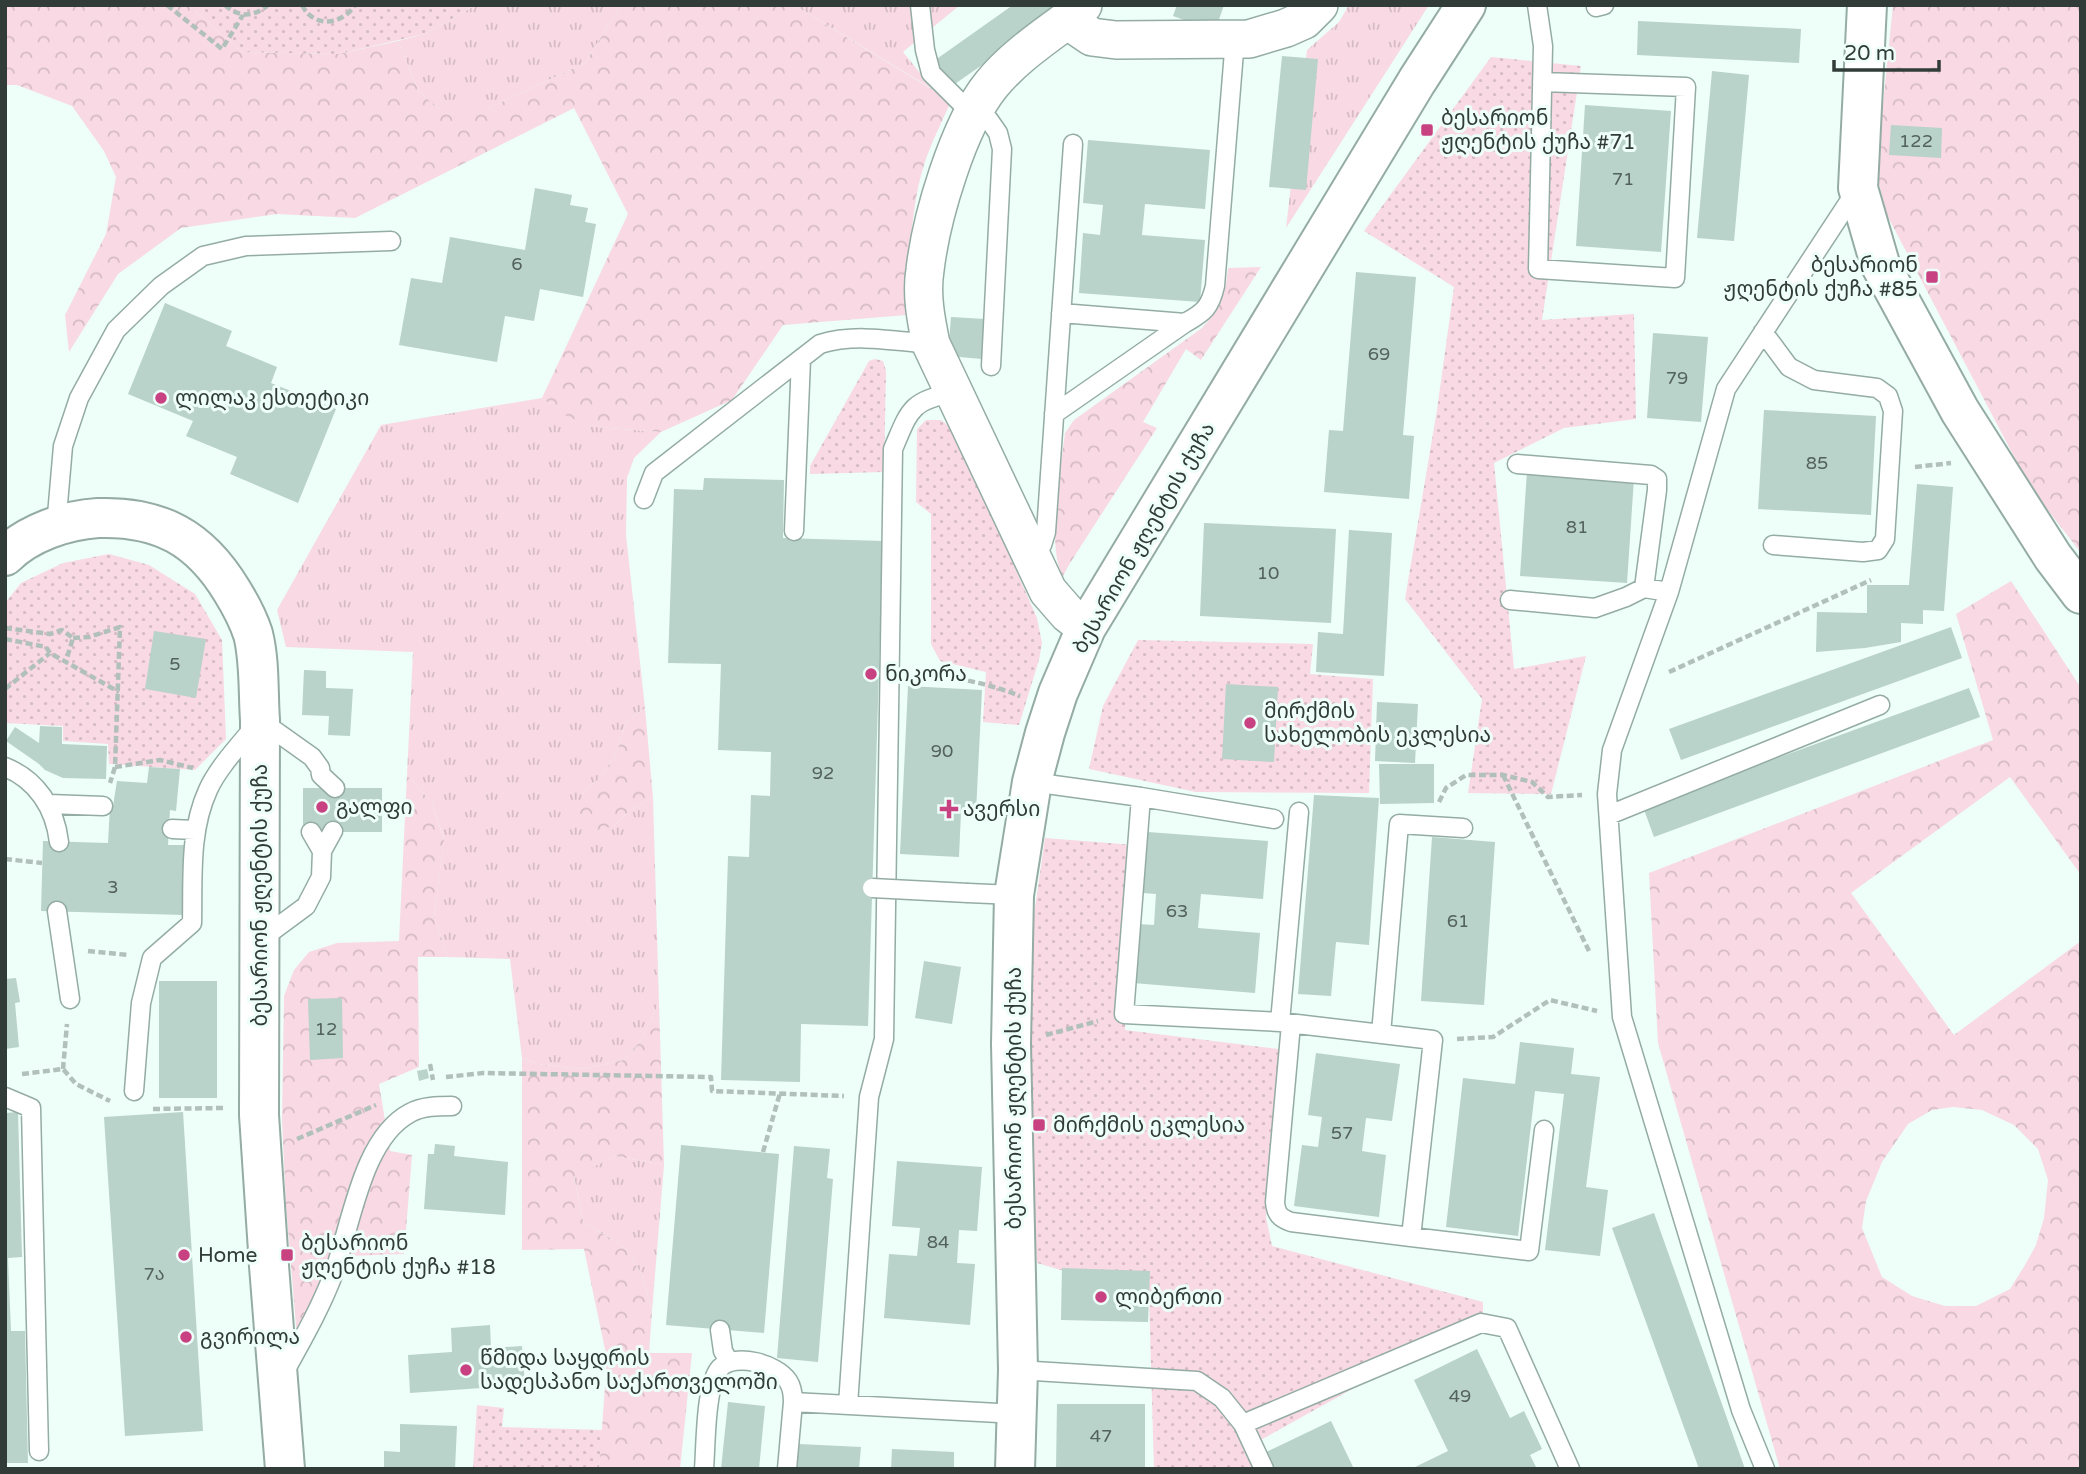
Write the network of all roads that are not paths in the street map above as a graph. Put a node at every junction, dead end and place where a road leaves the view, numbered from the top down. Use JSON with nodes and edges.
{"nodes":[{"id":1,"x":920,"y":5,"type":"edge"},
{"id":2,"x":1319,"y":5,"type":"edge"},
{"id":3,"x":1466,"y":5,"type":"edge"},
{"id":4,"x":1537,"y":5,"type":"edge"},
{"id":5,"x":1867,"y":5,"type":"edge"},
{"id":6,"x":1075,"y":12,"type":"edge"},
{"id":7,"x":1235,"y":38,"type":"junction"},
{"id":8,"x":1542,"y":82,"type":"junction"},
{"id":9,"x":972,"y":114,"type":"junction"},
{"id":10,"x":1073,"y":144,"type":"dead end"},
{"id":11,"x":1858,"y":188,"type":"junction"},
{"id":12,"x":391,"y":241,"type":"dead end"},
{"id":13,"x":1061,"y":313,"type":"junction"},
{"id":14,"x":1185,"y":323,"type":"junction"},
{"id":15,"x":1763,"y":332,"type":"junction"},
{"id":16,"x":930,"y":344,"type":"junction"},
{"id":17,"x":801,"y":359,"type":"junction"},
{"id":18,"x":991,"y":366,"type":"dead end"},
{"id":19,"x":953,"y":393,"type":"junction"},
{"id":20,"x":1054,"y":414,"type":"junction"},
{"id":21,"x":1517,"y":464,"type":"dead end"},
{"id":22,"x":645,"y":499,"type":"dead end"},
{"id":23,"x":56,"y":527,"type":"junction"},
{"id":24,"x":794,"y":531,"type":"dead end"},
{"id":25,"x":1773,"y":545,"type":"dead end"},
{"id":26,"x":1030,"y":554,"type":"junction"},
{"id":27,"x":5,"y":556,"type":"edge"},
{"id":28,"x":1643,"y":588,"type":"junction"},
{"id":29,"x":1669,"y":592,"type":"junction"},
{"id":30,"x":2081,"y":594,"type":"edge"},
{"id":31,"x":1510,"y":600,"type":"dead end"},
{"id":32,"x":1086,"y":628,"type":"junction"},
{"id":33,"x":1880,"y":705,"type":"dead end"},
{"id":34,"x":260,"y":720,"type":"junction"},
{"id":35,"x":5,"y":767,"type":"edge"},
{"id":36,"x":1032,"y":782,"type":"junction"},
{"id":37,"x":335,"y":788,"type":"dead end"},
{"id":38,"x":1141,"y":797,"type":"junction"},
{"id":39,"x":49,"y":804,"type":"junction"},
{"id":40,"x":103,"y":806,"type":"dead end"},
{"id":41,"x":1299,"y":812,"type":"dead end"},
{"id":42,"x":1609,"y":815,"type":"junction"},
{"id":43,"x":1274,"y":819,"type":"dead end"},
{"id":44,"x":1463,"y":828,"type":"dead end"},
{"id":45,"x":172,"y":829,"type":"dead end"},
{"id":46,"x":195,"y":830,"type":"junction"},
{"id":47,"x":334,"y":831,"type":"dead end"},
{"id":48,"x":311,"y":832,"type":"dead end"},
{"id":49,"x":59,"y":842,"type":"dead end"},
{"id":50,"x":322,"y":851,"type":"junction"},
{"id":51,"x":872,"y":888,"type":"dead end"},
{"id":52,"x":1014,"y":895,"type":"junction"},
{"id":53,"x":57,"y":911,"type":"dead end"},
{"id":54,"x":260,"y":940,"type":"junction"},
{"id":55,"x":70,"y":999,"type":"road end"},
{"id":56,"x":1286,"y":1023,"type":"junction"},
{"id":57,"x":1381,"y":1034,"type":"junction"},
{"id":58,"x":134,"y":1091,"type":"dead end"},
{"id":59,"x":5,"y":1097,"type":"edge"},
{"id":60,"x":452,"y":1106,"type":"dead end"},
{"id":61,"x":1544,"y":1130,"type":"dead end"},
{"id":62,"x":1411,"y":1237,"type":"junction"},
{"id":63,"x":720,"y":1330,"type":"dead end"},
{"id":64,"x":729,"y":1362,"type":"junction"},
{"id":65,"x":1018,"y":1370,"type":"junction"},
{"id":66,"x":278,"y":1384,"type":"junction"},
{"id":67,"x":793,"y":1402,"type":"junction"},
{"id":68,"x":848,"y":1405,"type":"junction"},
{"id":69,"x":1017,"y":1414,"type":"junction"},
{"id":70,"x":1243,"y":1424,"type":"junction"},
{"id":71,"x":39,"y":1451,"type":"dead end"},
{"id":72,"x":285,"y":1469,"type":"edge"},
{"id":73,"x":704,"y":1469,"type":"edge"},
{"id":74,"x":787,"y":1469,"type":"edge"},
{"id":75,"x":1015,"y":1469,"type":"edge"},
{"id":76,"x":1264,"y":1469,"type":"edge"},
{"id":77,"x":1570,"y":1469,"type":"edge"},
{"id":78,"x":1765,"y":1469,"type":"edge"}],
"edges":[{"from":1,"to":9,"type":"lane"},
{"from":2,"to":7,"type":"street"},
{"from":3,"to":32,"type":"main road","name":"ბესარიონ ჟღენტის ქუჩა"},
{"from":4,"to":8,"type":"lane"},
{"from":5,"to":11,"type":"main road"},
{"from":6,"to":7,"type":"street"},
{"from":6,"to":9,"type":"street"},
{"from":7,"to":14,"type":"lane"},
{"from":8,"to":8,"type":"lane"},
{"from":9,"to":16,"type":"street"},
{"from":9,"to":18,"type":"lane"},
{"from":10,"to":13,"type":"lane"},
{"from":11,"to":15,"type":"lane"},
{"from":11,"to":30,"type":"main road"},
{"from":12,"to":23,"type":"lane"},
{"from":13,"to":14,"type":"lane"},
{"from":13,"to":20,"type":"lane"},
{"from":14,"to":20,"type":"lane"},
{"from":15,"to":25,"type":"lane"},
{"from":15,"to":29,"type":"lane"},
{"from":16,"to":17,"type":"lane"},
{"from":16,"to":19,"type":"street"},
{"from":17,"to":22,"type":"lane"},
{"from":17,"to":24,"type":"lane"},
{"from":19,"to":26,"type":"street"},
{"from":19,"to":68,"type":"lane"},
{"from":20,"to":26,"type":"lane"},
{"from":21,"to":28,"type":"lane"},
{"from":23,"to":27,"type":"main road","name":"ბესარიონ ჟღენტის ქუჩა"},
{"from":23,"to":34,"type":"main road","name":"ბესარიონ ჟღენტის ქუჩა"},
{"from":26,"to":32,"type":"street"},
{"from":28,"to":29,"type":"lane"},
{"from":28,"to":31,"type":"lane"},
{"from":29,"to":42,"type":"lane"},
{"from":32,"to":36,"type":"main road","name":"ბესარიონ ჟღენტის ქუჩა"},
{"from":33,"to":42,"type":"lane"},
{"from":34,"to":37,"type":"lane"},
{"from":34,"to":46,"type":"lane"},
{"from":34,"to":54,"type":"main road","name":"ბესარიონ ჟღენტის ქუჩა"},
{"from":35,"to":39,"type":"lane"},
{"from":36,"to":38,"type":"lane"},
{"from":36,"to":52,"type":"main road","name":"ბესარიონ ჟღენტის ქუჩა"},
{"from":38,"to":43,"type":"lane"},
{"from":38,"to":56,"type":"lane"},
{"from":39,"to":40,"type":"lane"},
{"from":39,"to":49,"type":"lane"},
{"from":41,"to":56,"type":"lane"},
{"from":42,"to":78,"type":"lane"},
{"from":44,"to":57,"type":"lane"},
{"from":45,"to":46,"type":"lane"},
{"from":46,"to":58,"type":"lane"},
{"from":47,"to":50,"type":"lane"},
{"from":48,"to":50,"type":"lane"},
{"from":50,"to":54,"type":"lane"},
{"from":51,"to":52,"type":"lane","bridge":true},
{"from":52,"to":65,"type":"main road","name":"ბესარიონ ჟღენტის ქუჩა"},
{"from":53,"to":55,"type":"lane"},
{"from":54,"to":66,"type":"main road","name":"ბესარიონ ჟღენტის ქუჩა"},
{"from":56,"to":57,"type":"lane"},
{"from":56,"to":62,"type":"lane"},
{"from":57,"to":62,"type":"lane"},
{"from":59,"to":71,"type":"lane"},
{"from":60,"to":66,"type":"lane"},
{"from":61,"to":62,"type":"lane"},
{"from":63,"to":64,"type":"lane"},
{"from":64,"to":67,"type":"lane"},
{"from":64,"to":73,"type":"lane"},
{"from":65,"to":69,"type":"main road","name":"ბესარიონ ჟღენტის ქუჩა"},
{"from":65,"to":70,"type":"lane"},
{"from":66,"to":72,"type":"main road","name":"ბესარიონ ჟღენტის ქუჩა"},
{"from":67,"to":68,"type":"lane"},
{"from":67,"to":74,"type":"lane"},
{"from":68,"to":69,"type":"lane"},
{"from":69,"to":75,"type":"main road","name":"ბესარიონ ჟღენტის ქუჩა"},
{"from":70,"to":76,"type":"lane"},
{"from":70,"to":77,"type":"lane"}]}
